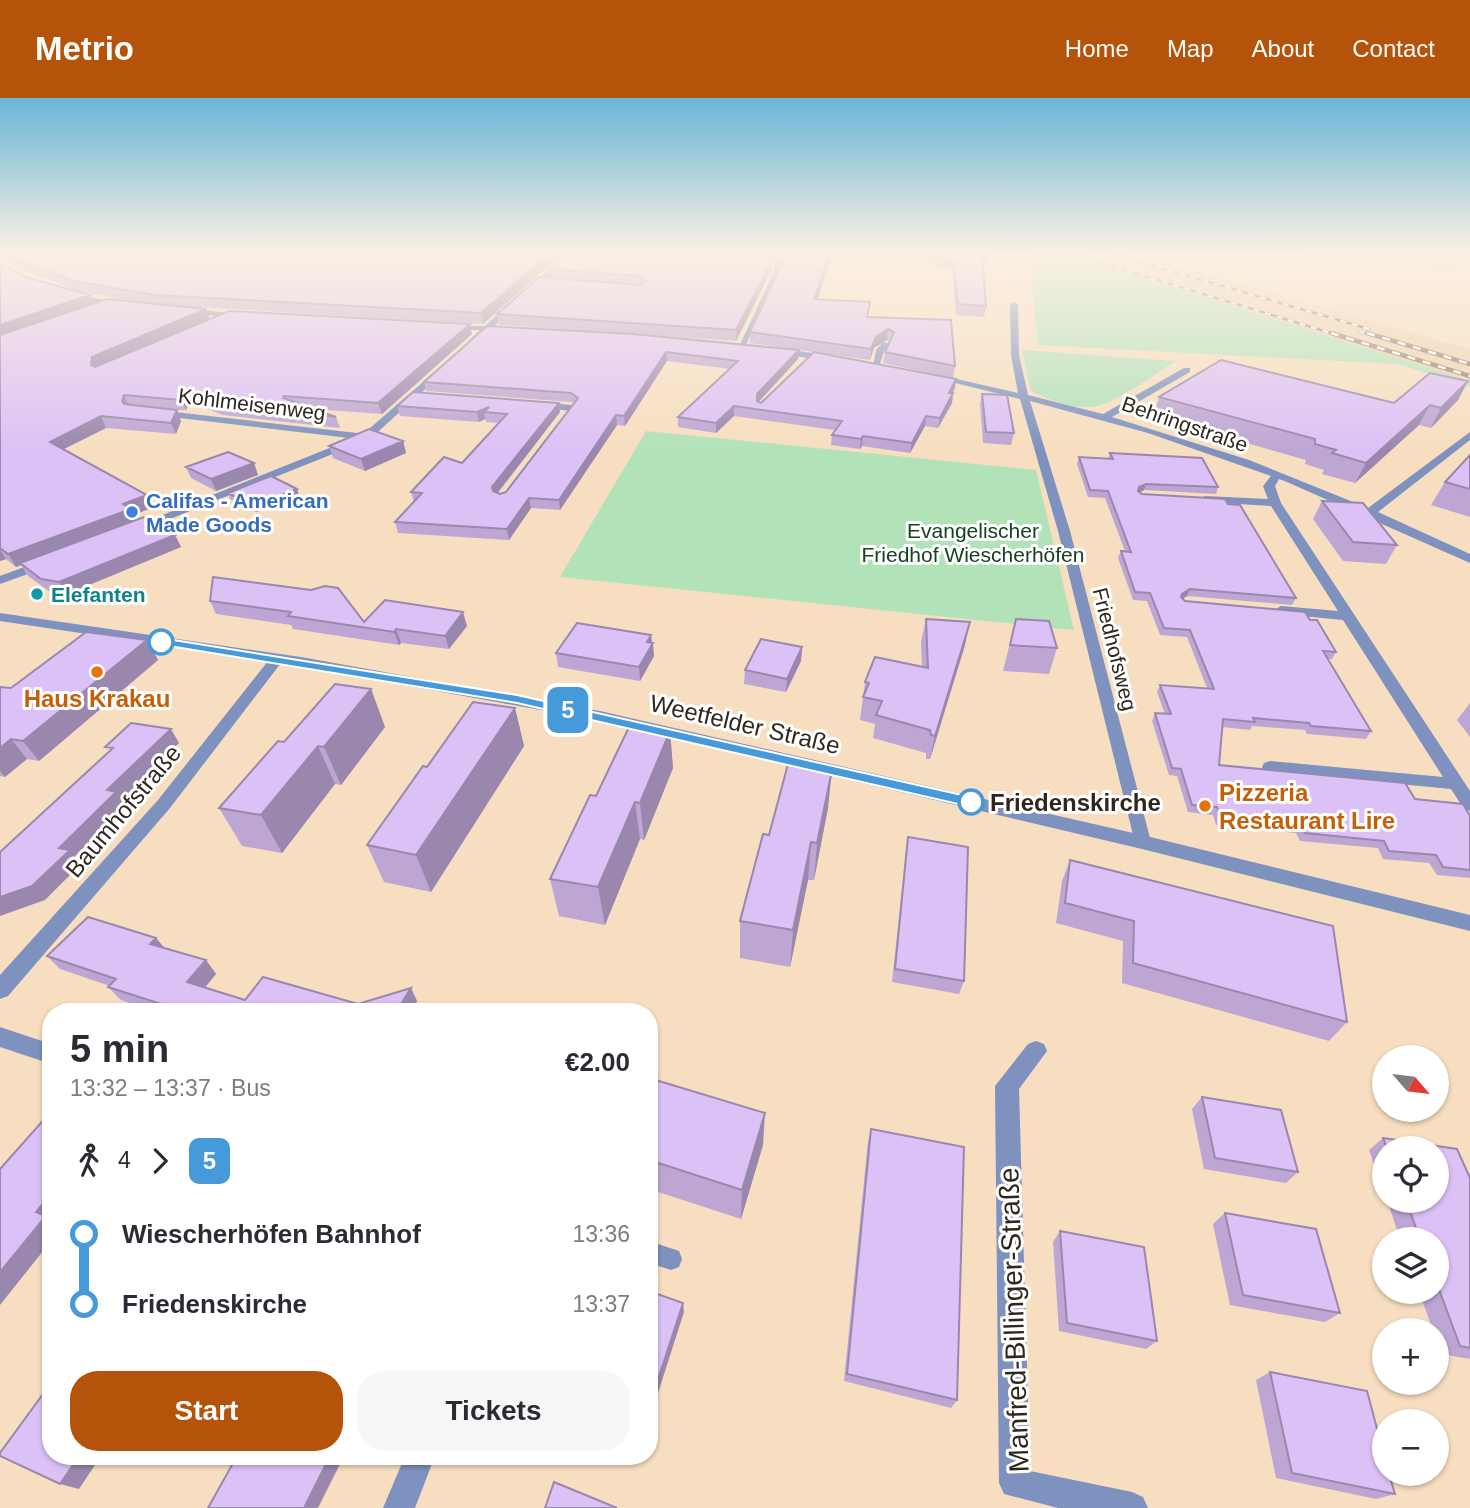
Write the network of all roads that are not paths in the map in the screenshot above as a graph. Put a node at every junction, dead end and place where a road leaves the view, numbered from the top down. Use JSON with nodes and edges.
{"nodes":[{"id":1,"x":225,"y":319,"type":"edge"},
{"id":2,"x":498,"y":319,"type":"edge"},
{"id":3,"x":754,"y":319,"type":"edge"},
{"id":4,"x":1011,"y":319,"type":"edge"},
{"id":5,"x":209,"y":326,"type":"edge"},
{"id":6,"x":441,"y":327,"type":"edge"},
{"id":7,"x":487,"y":329,"type":"junction"},
{"id":8,"x":520,"y":330,"type":"edge"},
{"id":9,"x":886,"y":344,"type":"edge"},
{"id":10,"x":729,"y":345,"type":"edge"},
{"id":11,"x":741,"y":346,"type":"junction"},
{"id":12,"x":753,"y":348,"type":"edge"},
{"id":13,"x":764,"y":349,"type":"edge"},
{"id":14,"x":460,"y":353,"type":"edge"},
{"id":15,"x":811,"y":355,"type":"junction"},
{"id":16,"x":850,"y":361,"type":"edge"},
{"id":17,"x":451,"y":362,"type":"edge"},
{"id":18,"x":863,"y":363,"type":"edge"},
{"id":19,"x":803,"y":364,"type":"edge"},
{"id":20,"x":876,"y":365,"type":"junction"},
{"id":21,"x":889,"y":368,"type":"edge"},
{"id":22,"x":1187,"y":370,"type":"dead end"},
{"id":23,"x":927,"y":375,"type":"edge"},
{"id":24,"x":412,"y":396,"type":"junction"},
{"id":25,"x":426,"y":397,"type":"edge"},
{"id":26,"x":1025,"y":399,"type":"junction"},
{"id":27,"x":532,"y":405,"type":"edge"},
{"id":28,"x":147,"y":411,"type":"edge"},
{"id":29,"x":1105,"y":417,"type":"junction"},
{"id":30,"x":564,"y":418,"type":"edge"},
{"id":31,"x":1470,"y":435,"type":"edge"},
{"id":32,"x":366,"y":437,"type":"junction"},
{"id":33,"x":1276,"y":476,"type":"junction"},
{"id":34,"x":1196,"y":499,"type":"edge"},
{"id":35,"x":1275,"y":503,"type":"junction"},
{"id":36,"x":1370,"y":512,"type":"junction"},
{"id":37,"x":117,"y":535,"type":"edge"},
{"id":38,"x":57,"y":559,"type":"edge"},
{"id":39,"x":1470,"y":559,"type":"edge"},
{"id":40,"x":0,"y":580,"type":"edge"},
{"id":41,"x":1267,"y":609,"type":"edge"},
{"id":42,"x":1347,"y":616,"type":"junction"},
{"id":43,"x":0,"y":617,"type":"edge"},
{"id":44,"x":277,"y":659,"type":"junction"},
{"id":45,"x":1270,"y":767,"type":"edge"},
{"id":46,"x":1456,"y":784,"type":"junction"},
{"id":47,"x":1470,"y":805,"type":"edge"},
{"id":48,"x":1142,"y":842,"type":"junction"},
{"id":49,"x":1470,"y":923,"type":"edge"},
{"id":50,"x":0,"y":990,"type":"edge"},
{"id":51,"x":0,"y":1037,"type":"edge"},
{"id":52,"x":42,"y":1051,"type":"edge"},
{"id":53,"x":1036,"y":1051,"type":"dead end"},
{"id":54,"x":658,"y":1255,"type":"edge"},
{"id":55,"x":671,"y":1259,"type":"dead end"},
{"id":56,"x":416,"y":1465,"type":"edge"},
{"id":57,"x":399,"y":1508,"type":"edge"},
{"id":58,"x":1132,"y":1508,"type":"edge"}],
"edges":[{"from":1,"to":5,"type":"street"},
{"from":2,"to":7,"type":"street"},
{"from":3,"to":11,"type":"street"},
{"from":4,"to":26,"type":"street","name":"Friedhofsweg"},
{"from":6,"to":7,"type":"street"},
{"from":7,"to":8,"type":"street"},
{"from":7,"to":14,"type":"street"},
{"from":9,"to":20,"type":"street"},
{"from":10,"to":11,"type":"street"},
{"from":11,"to":12,"type":"street"},
{"from":13,"to":15,"type":"street"},
{"from":15,"to":16,"type":"street"},
{"from":15,"to":19,"type":"street"},
{"from":17,"to":24,"type":"street"},
{"from":18,"to":20,"type":"street"},
{"from":20,"to":21,"type":"street"},
{"from":22,"to":29,"type":"street"},
{"from":23,"to":26,"type":"street","name":"Behringstraße"},
{"from":24,"to":25,"type":"street"},
{"from":24,"to":32,"type":"street"},
{"from":26,"to":29,"type":"street","name":"Behringstraße"},
{"from":26,"to":48,"type":"street","name":"Friedhofsweg"},
{"from":27,"to":30,"type":"street"},
{"from":28,"to":32,"type":"street","name":"Kohlmeisenweg"},
{"from":29,"to":33,"type":"street","name":"Behringstraße"},
{"from":31,"to":36,"type":"street"},
{"from":32,"to":37,"type":"street"},
{"from":33,"to":35,"type":"street"},
{"from":33,"to":36,"type":"street","name":"Behringstraße"},
{"from":34,"to":35,"type":"street"},
{"from":35,"to":42,"type":"street"},
{"from":36,"to":39,"type":"street","name":"Behringstraße"},
{"from":38,"to":40,"type":"street"},
{"from":41,"to":42,"type":"street"},
{"from":42,"to":46,"type":"street"},
{"from":43,"to":44,"type":"street","name":"Weetfelder Straße"},
{"from":44,"to":48,"type":"street","name":"Weetfelder Straße"},
{"from":44,"to":50,"type":"street","name":"Baumhofstraße"},
{"from":45,"to":46,"type":"street"},
{"from":46,"to":47,"type":"street"},
{"from":48,"to":49,"type":"street","name":"Weetfelder Straße"},
{"from":51,"to":52,"type":"street"},
{"from":53,"to":58,"type":"street","name":"Manfred-Billinger-Straße"},
{"from":54,"to":55,"type":"lane"},
{"from":56,"to":57,"type":"street"}]}
